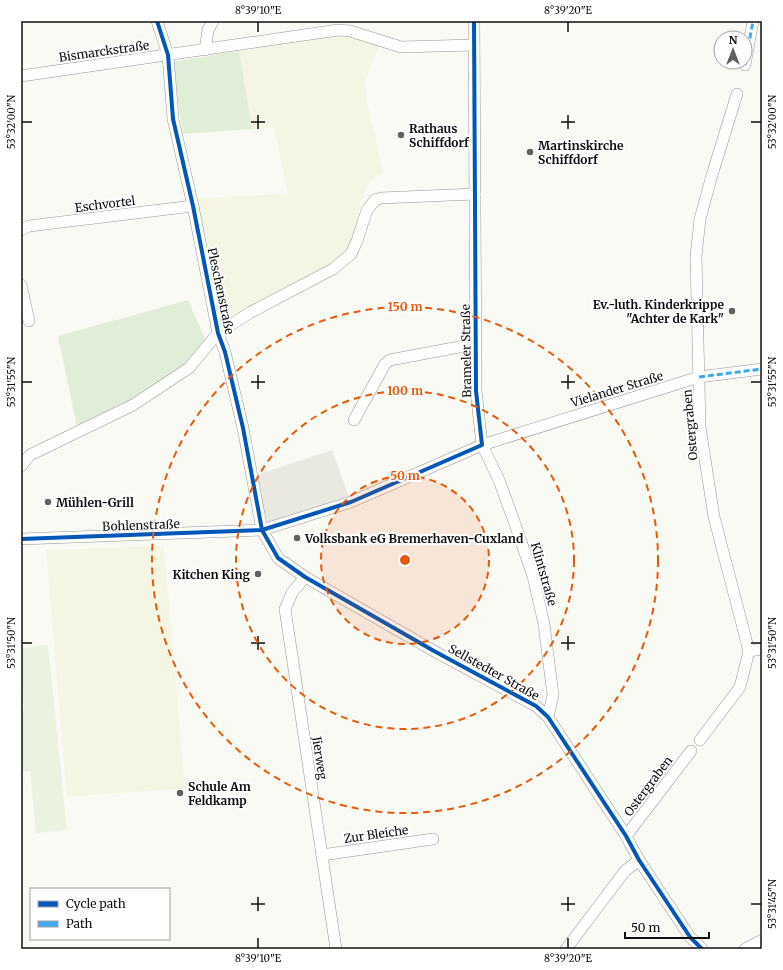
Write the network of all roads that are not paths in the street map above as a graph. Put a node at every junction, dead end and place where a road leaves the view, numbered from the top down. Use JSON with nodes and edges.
{"nodes":[{"id":1,"x":157,"y":21,"type":"edge"},
{"id":2,"x":214,"y":21,"type":"edge"},
{"id":3,"x":474,"y":21,"type":"edge"},
{"id":4,"x":474,"y":45,"type":"junction"},
{"id":5,"x":205,"y":50,"type":"junction"},
{"id":6,"x":168,"y":55,"type":"junction"},
{"id":7,"x":21,"y":76,"type":"edge"},
{"id":8,"x":737,"y":94,"type":"dead end"},
{"id":9,"x":474,"y":194,"type":"junction"},
{"id":10,"x":193,"y":206,"type":"junction"},
{"id":11,"x":21,"y":230,"type":"edge"},
{"id":12,"x":21,"y":285,"type":"edge"},
{"id":13,"x":29,"y":321,"type":"dead end"},
{"id":14,"x":218,"y":333,"type":"junction"},
{"id":15,"x":475,"y":344,"type":"junction"},
{"id":16,"x":762,"y":369,"type":"edge"},
{"id":17,"x":699,"y":377,"type":"junction"},
{"id":18,"x":354,"y":420,"type":"dead end"},
{"id":19,"x":482,"y":445,"type":"junction"},
{"id":20,"x":21,"y":466,"type":"edge"},
{"id":21,"x":262,"y":530,"type":"junction"},
{"id":22,"x":21,"y":539,"type":"edge"},
{"id":23,"x":305,"y":577,"type":"junction"},
{"id":24,"x":762,"y":649,"type":"edge"},
{"id":25,"x":749,"y":651,"type":"junction"},
{"id":26,"x":548,"y":717,"type":"junction"},
{"id":27,"x":700,"y":740,"type":"dead end"},
{"id":28,"x":691,"y":751,"type":"dead end"},
{"id":29,"x":626,"y":836,"type":"junction"},
{"id":30,"x":433,"y":839,"type":"dead end"},
{"id":31,"x":322,"y":855,"type":"junction"},
{"id":32,"x":639,"y":860,"type":"junction"},
{"id":33,"x":762,"y":940,"type":"edge"},
{"id":34,"x":336,"y":949,"type":"edge"},
{"id":35,"x":566,"y":949,"type":"edge"},
{"id":36,"x":702,"y":949,"type":"edge"},
{"id":37,"x":745,"y":949,"type":"edge"}],
"edges":[{"from":1,"to":6,"type":"street","name":"Pleschenstraße"},
{"from":2,"to":5,"type":"street"},
{"from":3,"to":4,"type":"street","name":"Brameler Straße"},
{"from":4,"to":5,"type":"street","name":"Bismarckstraße"},
{"from":4,"to":9,"type":"street","name":"Brameler Straße"},
{"from":5,"to":6,"type":"street","name":"Bismarckstraße"},
{"from":6,"to":7,"type":"street","name":"Bismarckstraße"},
{"from":6,"to":10,"type":"street","name":"Pleschenstraße"},
{"from":8,"to":17,"type":"street","name":"Ostergraben"},
{"from":9,"to":14,"type":"street"},
{"from":9,"to":15,"type":"street","name":"Brameler Straße"},
{"from":10,"to":11,"type":"street","name":"Eschvortel"},
{"from":10,"to":14,"type":"street","name":"Pleschenstraße"},
{"from":12,"to":13,"type":"street"},
{"from":14,"to":20,"type":"street"},
{"from":14,"to":21,"type":"street","name":"Pleschenstraße"},
{"from":15,"to":18,"type":"street"},
{"from":15,"to":19,"type":"street","name":"Brameler Straße"},
{"from":16,"to":17,"type":"street","name":"Vielander Straße"},
{"from":17,"to":19,"type":"street","name":"Vielander Straße"},
{"from":17,"to":25,"type":"street","name":"Ostergraben"},
{"from":19,"to":21,"type":"street"},
{"from":19,"to":26,"type":"street","name":"Klintstraße"},
{"from":21,"to":22,"type":"street","name":"Bohlenstraße"},
{"from":21,"to":23,"type":"street","name":"Sellstedter Straße"},
{"from":23,"to":26,"type":"street","name":"Sellstedter Straße"},
{"from":23,"to":31,"type":"street","name":"Jierweg"},
{"from":24,"to":25,"type":"street"},
{"from":25,"to":27,"type":"street","name":"Ostergraben"},
{"from":26,"to":29,"type":"street","name":"Sellstedter Straße"},
{"from":28,"to":29,"type":"street","name":"Ostergraben"},
{"from":29,"to":32,"type":"street","name":"Sellstedter Straße"},
{"from":30,"to":31,"type":"street","name":"Zur Bleiche"},
{"from":31,"to":34,"type":"street","name":"Jierweg"},
{"from":32,"to":35,"type":"street"},
{"from":32,"to":36,"type":"street","name":"Sellstedter Straße"},
{"from":33,"to":37,"type":"street"}]}
